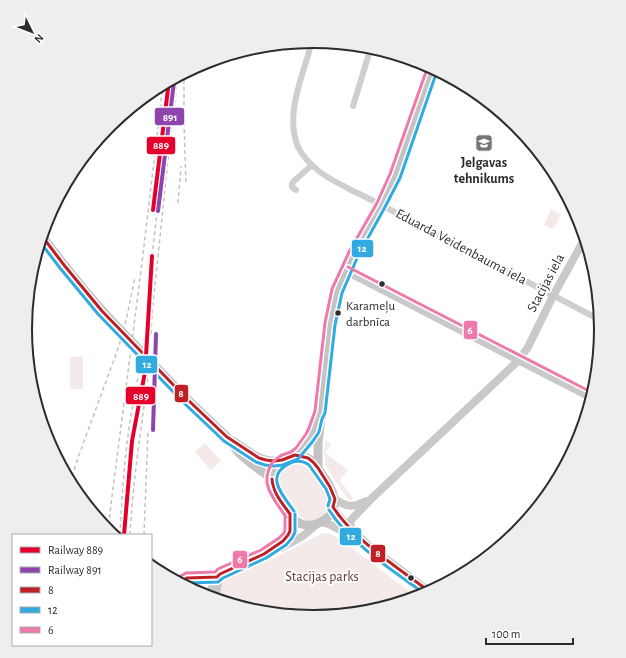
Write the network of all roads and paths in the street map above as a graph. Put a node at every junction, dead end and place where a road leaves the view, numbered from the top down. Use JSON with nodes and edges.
{"nodes":[{"id":1,"x":310,"y":48,"type":"edge"},
{"id":2,"x":369,"y":53,"type":"edge"},
{"id":3,"x":431,"y":74,"type":"edge"},
{"id":4,"x":352,"y":106,"type":"dead end"},
{"id":5,"x":312,"y":164,"type":"junction"},
{"id":6,"x":296,"y":190,"type":"dead end"},
{"id":7,"x":381,"y":205,"type":"junction"},
{"id":8,"x":46,"y":242,"type":"edge"},
{"id":9,"x":581,"y":246,"type":"edge"},
{"id":10,"x":346,"y":271,"type":"junction"},
{"id":11,"x":554,"y":296,"type":"junction"},
{"id":12,"x":593,"y":317,"type":"edge"},
{"id":13,"x":519,"y":360,"type":"junction"},
{"id":14,"x":586,"y":395,"type":"edge"},
{"id":15,"x":320,"y":412,"type":"junction"},
{"id":16,"x":227,"y":437,"type":"junction"},
{"id":17,"x":295,"y":455,"type":"junction"},
{"id":18,"x":282,"y":460,"type":"junction"},
{"id":19,"x":318,"y":468,"type":"junction"},
{"id":20,"x":272,"y":479,"type":"junction"},
{"id":21,"x":372,"y":498,"type":"junction"},
{"id":22,"x":334,"y":503,"type":"junction"},
{"id":23,"x":290,"y":514,"type":"junction"},
{"id":24,"x":320,"y":523,"type":"junction"},
{"id":25,"x":352,"y":529,"type":"junction"},
{"id":26,"x":370,"y":547,"type":"junction"},
{"id":27,"x":264,"y":554,"type":"junction"},
{"id":28,"x":229,"y":571,"type":"junction"},
{"id":29,"x":424,"y":588,"type":"edge"},
{"id":30,"x":211,"y":591,"type":"edge"},
{"id":31,"x":216,"y":593,"type":"edge"}],
"edges":[{"from":1,"to":5,"type":"street","name":"Eduarda Veidenbauma iela"},
{"from":2,"to":4,"type":"street"},
{"from":3,"to":7,"type":"main road"},
{"from":5,"to":6,"type":"street"},
{"from":5,"to":7,"type":"street","name":"Eduarda Veidenbauma iela"},
{"from":7,"to":10,"type":"main road"},
{"from":7,"to":11,"type":"street","name":"Eduarda Veidenbauma iela"},
{"from":8,"to":16,"type":"main road","bridge":true},
{"from":9,"to":11,"type":"street","name":"Stacijas iela"},
{"from":10,"to":13,"type":"street"},
{"from":10,"to":15,"type":"main road"},
{"from":11,"to":12,"type":"street","name":"Eduarda Veidenbauma iela"},
{"from":11,"to":13,"type":"street","name":"Stacijas iela"},
{"from":13,"to":14,"type":"street"},
{"from":13,"to":21,"type":"street","name":"Stacijas iela"},
{"from":15,"to":17,"type":"main road"},
{"from":15,"to":19,"type":"main road"},
{"from":16,"to":18,"type":"main road"},
{"from":16,"to":20,"type":"main road"},
{"from":17,"to":18,"type":"main road"},
{"from":17,"to":19,"type":"main road"},
{"from":18,"to":20,"type":"main road"},
{"from":19,"to":22,"type":"main road"},
{"from":20,"to":23,"type":"main road"},
{"from":21,"to":22,"type":"street"},
{"from":21,"to":25,"type":"street","name":"Stacijas iela"},
{"from":22,"to":24,"type":"main road"},
{"from":22,"to":25,"type":"street"},
{"from":23,"to":24,"type":"main road"},
{"from":23,"to":27,"type":"street"},
{"from":24,"to":26,"type":"street"},
{"from":24,"to":27,"type":"street"},
{"from":25,"to":26,"type":"street"},
{"from":26,"to":29,"type":"street"},
{"from":27,"to":28,"type":"street"},
{"from":28,"to":30,"type":"street"},
{"from":28,"to":31,"type":"street"}]}
